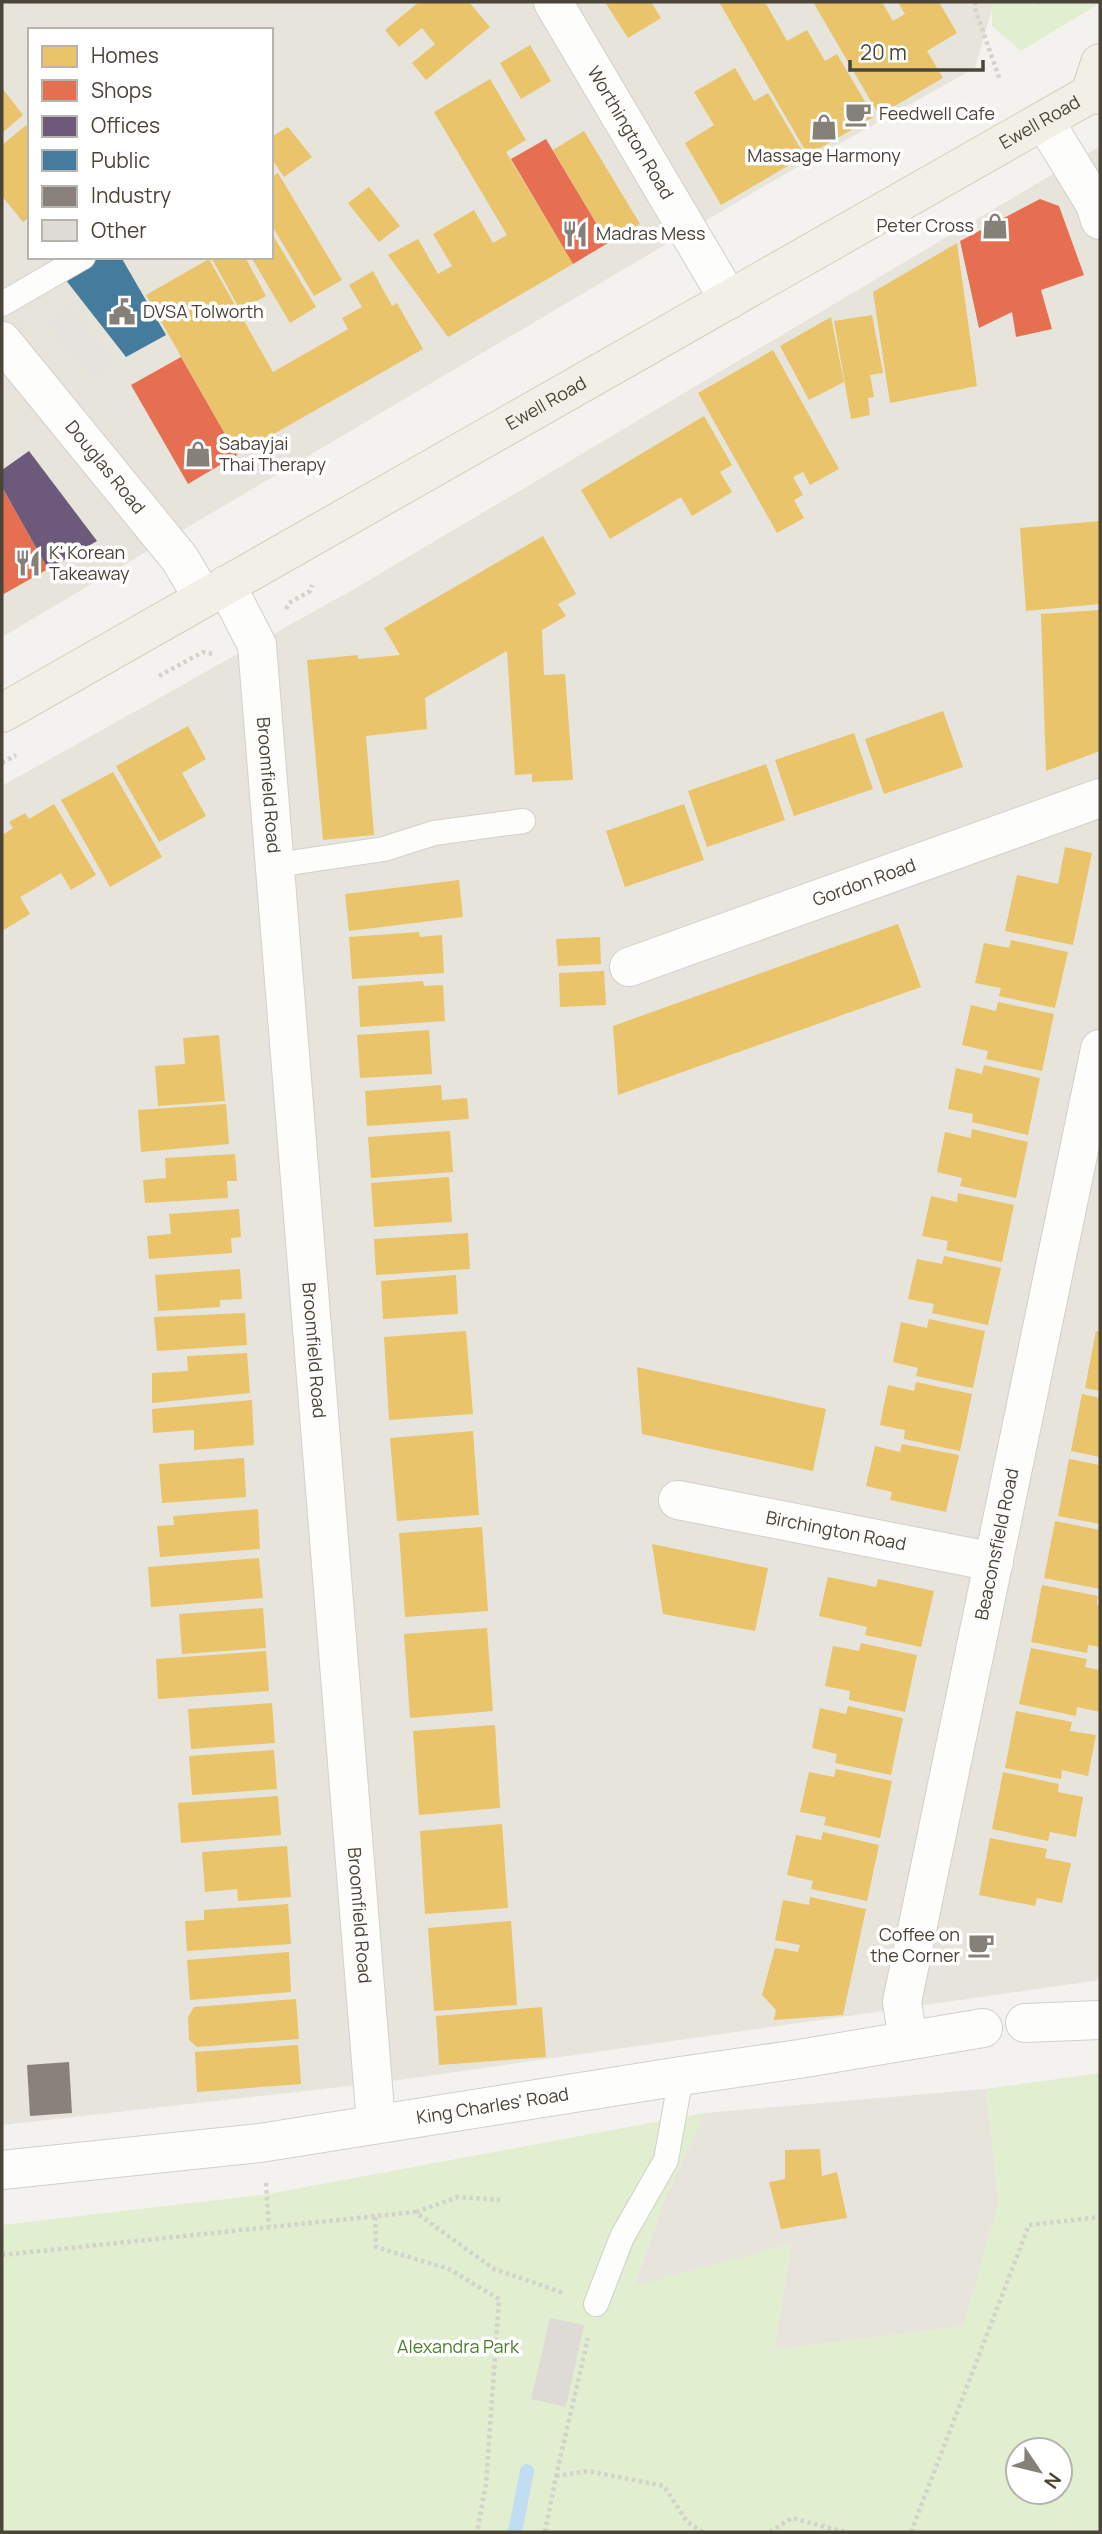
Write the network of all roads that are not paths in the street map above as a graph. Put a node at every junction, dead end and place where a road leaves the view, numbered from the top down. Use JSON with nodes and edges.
{"nodes":[{"id":1,"x":553,"y":2,"type":"edge"},
{"id":2,"x":1097,"y":84,"type":"edge"},
{"id":3,"x":1045,"y":122,"type":"junction"},
{"id":4,"x":1100,"y":220,"type":"edge"},
{"id":5,"x":80,"y":259,"type":"edge"},
{"id":6,"x":729,"y":300,"type":"junction"},
{"id":7,"x":2,"y":304,"type":"edge"},
{"id":8,"x":2,"y":341,"type":"edge"},
{"id":9,"x":215,"y":592,"type":"junction"},
{"id":10,"x":2,"y":713,"type":"edge"},
{"id":11,"x":1100,"y":798,"type":"edge"},
{"id":12,"x":523,"y":821,"type":"dead end"},
{"id":13,"x":276,"y":865,"type":"junction"},
{"id":14,"x":629,"y":967,"type":"dead end"},
{"id":15,"x":1100,"y":1049,"type":"edge"},
{"id":16,"x":678,"y":1500,"type":"dead end"},
{"id":17,"x":994,"y":1562,"type":"junction"},
{"id":18,"x":1100,"y":2020,"type":"edge"},
{"id":19,"x":1025,"y":2024,"type":"dead end"},
{"id":20,"x":983,"y":2028,"type":"dead end"},
{"id":21,"x":908,"y":2040,"type":"junction"},
{"id":22,"x":681,"y":2076,"type":"junction"},
{"id":23,"x":376,"y":2123,"type":"junction"},
{"id":24,"x":2,"y":2170,"type":"edge"},
{"id":25,"x":596,"y":2304,"type":"road end"}],
"edges":[{"from":1,"to":6,"type":"street","name":"Worthington Road"},
{"from":2,"to":3,"type":"main road","name":"Ewell Road"},
{"from":3,"to":4,"type":"street"},
{"from":3,"to":6,"type":"main road","name":"Ewell Road"},
{"from":5,"to":7,"type":"lane"},
{"from":6,"to":9,"type":"main road","name":"Ewell Road"},
{"from":8,"to":9,"type":"street","name":"Douglas Road"},
{"from":9,"to":10,"type":"main road","name":"Ewell Road"},
{"from":9,"to":13,"type":"street","name":"Broomfield Road"},
{"from":11,"to":14,"type":"street","name":"Gordon Road"},
{"from":12,"to":13,"type":"lane"},
{"from":13,"to":23,"type":"street","name":"Broomfield Road"},
{"from":15,"to":17,"type":"street","name":"Beaconsfield Road"},
{"from":16,"to":17,"type":"street","name":"Birchington Road"},
{"from":17,"to":21,"type":"street","name":"Beaconsfield Road"},
{"from":18,"to":19,"type":"street"},
{"from":20,"to":21,"type":"street","name":"King Charles' Road"},
{"from":21,"to":22,"type":"street","name":"King Charles' Road"},
{"from":22,"to":23,"type":"street","name":"King Charles' Road"},
{"from":22,"to":25,"type":"lane"},
{"from":23,"to":24,"type":"street","name":"King Charles' Road"}]}
